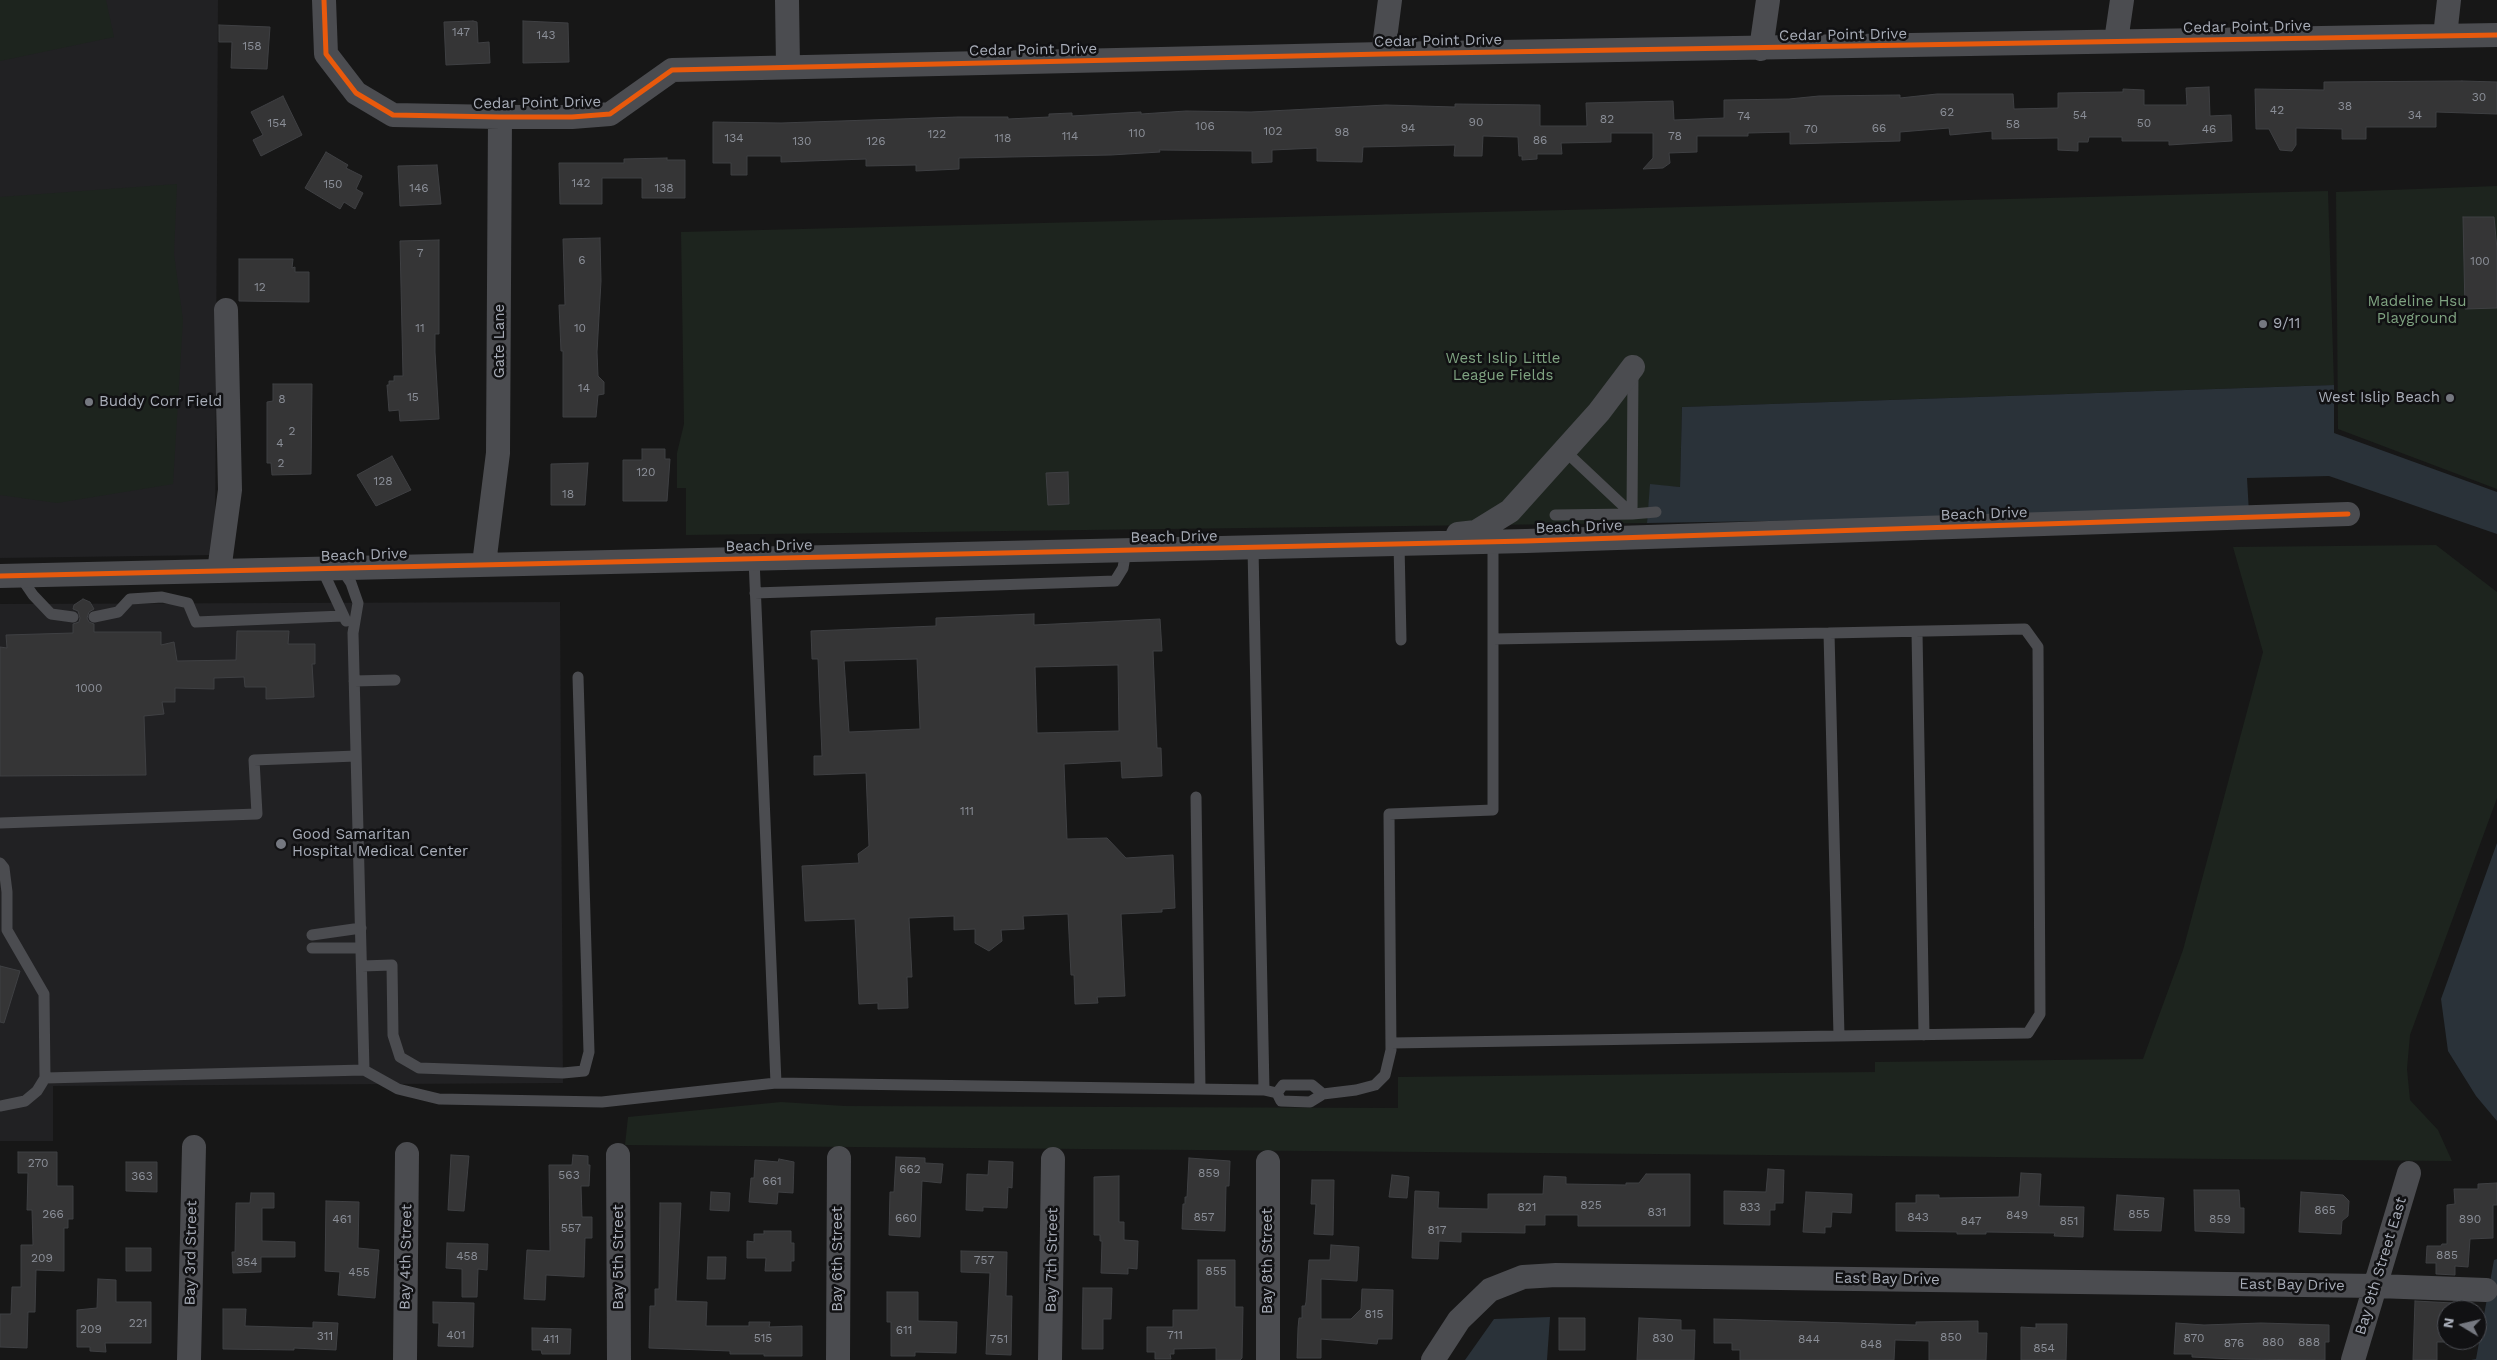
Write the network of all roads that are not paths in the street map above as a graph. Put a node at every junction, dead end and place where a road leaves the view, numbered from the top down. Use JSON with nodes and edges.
{"nodes":[{"id":1,"x":324,"y":0,"type":"edge"},
{"id":2,"x":787,"y":0,"type":"edge"},
{"id":3,"x":1390,"y":0,"type":"edge"},
{"id":4,"x":1768,"y":0,"type":"edge"},
{"id":5,"x":2122,"y":0,"type":"edge"},
{"id":6,"x":2449,"y":0,"type":"edge"},
{"id":7,"x":2497,"y":35,"type":"edge"},
{"id":8,"x":2445,"y":36,"type":"junction"},
{"id":9,"x":2116,"y":41,"type":"junction"},
{"id":10,"x":1761,"y":49,"type":"junction"},
{"id":11,"x":1383,"y":54,"type":"junction"},
{"id":12,"x":788,"y":66,"type":"junction"},
{"id":13,"x":500,"y":117,"type":"junction"},
{"id":14,"x":226,"y":310,"type":"dead end"},
{"id":15,"x":1633,"y":367,"type":"joint"},
{"id":16,"x":1565,"y":451,"type":"junction"},
{"id":17,"x":1656,"y":512,"type":"dead end"},
{"id":18,"x":1632,"y":514,"type":"junction"},
{"id":19,"x":2348,"y":514,"type":"dead end"},
{"id":20,"x":1555,"y":515,"type":"dead end"},
{"id":21,"x":1494,"y":532,"type":"junction"},
{"id":22,"x":1399,"y":543,"type":"junction"},
{"id":23,"x":1253,"y":548,"type":"junction"},
{"id":24,"x":1126,"y":550,"type":"junction"},
{"id":25,"x":754,"y":559,"type":"junction"},
{"id":26,"x":484,"y":564,"type":"junction"},
{"id":27,"x":332,"y":568,"type":"junction"},
{"id":28,"x":219,"y":571,"type":"junction"},
{"id":29,"x":10,"y":576,"type":"edge"},
{"id":30,"x":755,"y":593,"type":"junction"},
{"id":31,"x":343,"y":616,"type":"junction"},
{"id":32,"x":94,"y":617,"type":"dead end"},
{"id":33,"x":73,"y":618,"type":"dead end"},
{"id":34,"x":1918,"y":632,"type":"junction"},
{"id":35,"x":353,"y":633,"type":"junction"},
{"id":36,"x":1829,"y":634,"type":"junction"},
{"id":37,"x":1493,"y":639,"type":"junction"},
{"id":38,"x":1401,"y":640,"type":"dead end"},
{"id":39,"x":578,"y":677,"type":"dead end"},
{"id":40,"x":395,"y":680,"type":"dead end"},
{"id":41,"x":354,"y":681,"type":"junction"},
{"id":42,"x":356,"y":756,"type":"junction"},
{"id":43,"x":1196,"y":797,"type":"dead end"},
{"id":44,"x":0,"y":823,"type":"edge"},
{"id":45,"x":0,"y":862,"type":"edge"},
{"id":46,"x":360,"y":928,"type":"junction"},
{"id":47,"x":312,"y":935,"type":"dead end"},
{"id":48,"x":312,"y":948,"type":"dead end"},
{"id":49,"x":361,"y":948,"type":"junction"},
{"id":50,"x":362,"y":966,"type":"junction"},
{"id":51,"x":1924,"y":1035,"type":"junction"},
{"id":52,"x":1839,"y":1036,"type":"junction"},
{"id":53,"x":1391,"y":1043,"type":"junction"},
{"id":54,"x":364,"y":1070,"type":"junction"},
{"id":55,"x":45,"y":1078,"type":"junction"},
{"id":56,"x":776,"y":1083,"type":"junction"},
{"id":57,"x":1200,"y":1089,"type":"junction"},
{"id":58,"x":1264,"y":1090,"type":"junction"},
{"id":59,"x":1277,"y":1093,"type":"junction"},
{"id":60,"x":1323,"y":1094,"type":"junction"},
{"id":61,"x":0,"y":1106,"type":"edge"},
{"id":62,"x":194,"y":1147,"type":"dead end"},
{"id":63,"x":407,"y":1154,"type":"dead end"},
{"id":64,"x":618,"y":1155,"type":"dead end"},
{"id":65,"x":839,"y":1158,"type":"dead end"},
{"id":66,"x":1053,"y":1160,"type":"dead end"},
{"id":67,"x":1268,"y":1162,"type":"dead end"},
{"id":68,"x":2409,"y":1173,"type":"dead end"},
{"id":69,"x":2377,"y":1286,"type":"junction"},
{"id":70,"x":2486,"y":1290,"type":"dead end"},
{"id":71,"x":189,"y":1360,"type":"edge"},
{"id":72,"x":405,"y":1360,"type":"edge"},
{"id":73,"x":619,"y":1360,"type":"edge"},
{"id":74,"x":838,"y":1360,"type":"edge"},
{"id":75,"x":1050,"y":1360,"type":"edge"},
{"id":76,"x":1268,"y":1360,"type":"edge"},
{"id":77,"x":1434,"y":1360,"type":"edge"},
{"id":78,"x":2353,"y":1360,"type":"edge"}],
"edges":[{"from":1,"to":13,"type":"street","name":"Cedar Point Drive"},
{"from":2,"to":12,"type":"street"},
{"from":3,"to":11,"type":"street"},
{"from":4,"to":10,"type":"street"},
{"from":5,"to":9,"type":"street"},
{"from":6,"to":8,"type":"street"},
{"from":7,"to":8,"type":"street","name":"Cedar Point Drive"},
{"from":8,"to":9,"type":"street","name":"Cedar Point Drive"},
{"from":9,"to":10,"type":"street","name":"Cedar Point Drive"},
{"from":10,"to":11,"type":"street","name":"Cedar Point Drive"},
{"from":11,"to":12,"type":"street","name":"Cedar Point Drive"},
{"from":12,"to":13,"type":"street","name":"Cedar Point Drive"},
{"from":13,"to":26,"type":"street","name":"Gate Lane"},
{"from":14,"to":28,"type":"street"},
{"from":15,"to":16,"type":"street"},
{"from":15,"to":18,"type":"lane"},
{"from":16,"to":18,"type":"lane"},
{"from":16,"to":21,"type":"street"},
{"from":17,"to":18,"type":"lane"},
{"from":18,"to":20,"type":"lane"},
{"from":19,"to":21,"type":"street","name":"Beach Drive"},
{"from":21,"to":22,"type":"street","name":"Beach Drive"},
{"from":21,"to":37,"type":"lane"},
{"from":22,"to":23,"type":"street","name":"Beach Drive"},
{"from":22,"to":38,"type":"lane"},
{"from":23,"to":24,"type":"street","name":"Beach Drive"},
{"from":23,"to":58,"type":"lane"},
{"from":24,"to":25,"type":"street","name":"Beach Drive"},
{"from":24,"to":30,"type":"lane"},
{"from":25,"to":26,"type":"street","name":"Beach Drive"},
{"from":25,"to":30,"type":"lane"},
{"from":26,"to":27,"type":"street","name":"Beach Drive"},
{"from":27,"to":28,"type":"street","name":"Beach Drive"},
{"from":27,"to":31,"type":"lane"},
{"from":27,"to":35,"type":"lane"},
{"from":28,"to":29,"type":"street","name":"Beach Drive"},
{"from":29,"to":33,"type":"lane"},
{"from":30,"to":56,"type":"lane"},
{"from":31,"to":32,"type":"lane"},
{"from":31,"to":35,"type":"lane"},
{"from":34,"to":36,"type":"lane"},
{"from":34,"to":51,"type":"lane"},
{"from":34,"to":51,"type":"lane"},
{"from":35,"to":41,"type":"lane"},
{"from":36,"to":37,"type":"lane"},
{"from":36,"to":52,"type":"lane"},
{"from":37,"to":53,"type":"lane"},
{"from":39,"to":50,"type":"lane"},
{"from":40,"to":41,"type":"lane"},
{"from":41,"to":42,"type":"lane"},
{"from":42,"to":44,"type":"lane"},
{"from":42,"to":46,"type":"lane"},
{"from":43,"to":57,"type":"lane"},
{"from":45,"to":55,"type":"lane"},
{"from":46,"to":47,"type":"lane"},
{"from":46,"to":49,"type":"lane"},
{"from":48,"to":49,"type":"lane"},
{"from":49,"to":50,"type":"lane"},
{"from":50,"to":54,"type":"lane"},
{"from":51,"to":52,"type":"lane"},
{"from":52,"to":53,"type":"lane"},
{"from":53,"to":60,"type":"lane"},
{"from":54,"to":55,"type":"lane"},
{"from":54,"to":56,"type":"lane"},
{"from":55,"to":61,"type":"lane"},
{"from":56,"to":57,"type":"lane"},
{"from":57,"to":58,"type":"lane"},
{"from":58,"to":59,"type":"lane"},
{"from":59,"to":60,"type":"lane"},
{"from":59,"to":60,"type":"lane"},
{"from":62,"to":71,"type":"street","name":"Bay 3rd Street"},
{"from":63,"to":72,"type":"street","name":"Bay 4th Street"},
{"from":64,"to":73,"type":"street","name":"Bay 5th Street"},
{"from":65,"to":74,"type":"street","name":"Bay 6th Street"},
{"from":66,"to":75,"type":"street","name":"Bay 7th Street"},
{"from":67,"to":76,"type":"street","name":"Bay 8th Street"},
{"from":68,"to":69,"type":"street","name":"Bay 9th Street East"},
{"from":69,"to":70,"type":"street","name":"East Bay Drive"},
{"from":69,"to":77,"type":"street","name":"East Bay Drive"},
{"from":69,"to":78,"type":"street","name":"Bay 9th Street East"}]}
